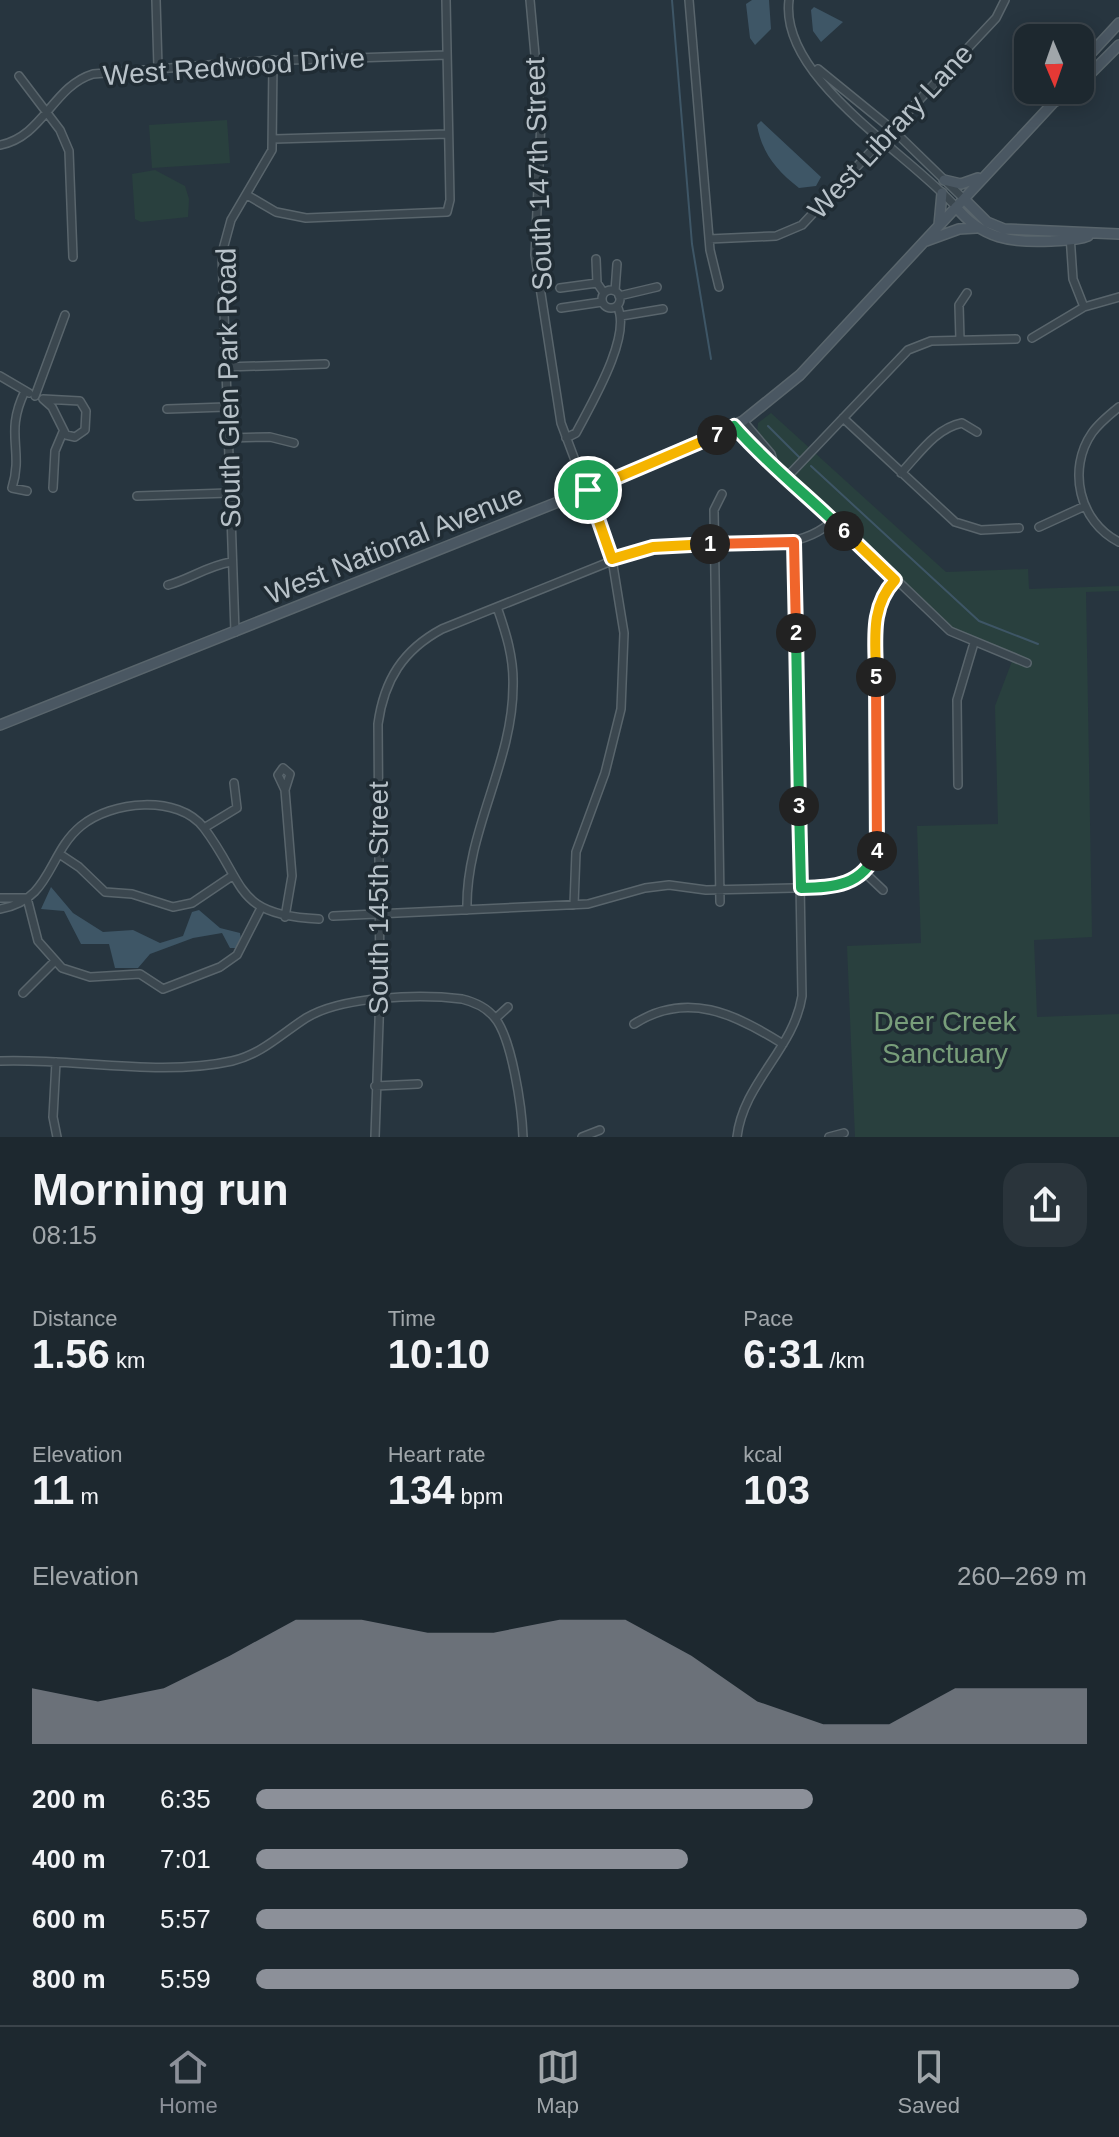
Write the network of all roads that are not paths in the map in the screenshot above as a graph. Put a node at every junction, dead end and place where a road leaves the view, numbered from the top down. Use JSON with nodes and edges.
{"nodes":[{"id":1,"x":156,"y":0,"type":"edge"},
{"id":2,"x":446,"y":0,"type":"edge"},
{"id":3,"x":530,"y":0,"type":"edge"},
{"id":4,"x":689,"y":0,"type":"edge"},
{"id":5,"x":789,"y":0,"type":"edge"},
{"id":6,"x":1005,"y":0,"type":"edge"},
{"id":7,"x":1119,"y":23,"type":"edge"},
{"id":8,"x":1119,"y":45,"type":"edge"},
{"id":9,"x":1094,"y":50,"type":"edge"},
{"id":10,"x":447,"y":55,"type":"junction"},
{"id":11,"x":273,"y":60,"type":"junction"},
{"id":12,"x":810,"y":63,"type":"junction"},
{"id":13,"x":158,"y":67,"type":"junction"},
{"id":14,"x":1094,"y":70,"type":"edge"},
{"id":15,"x":19,"y":76,"type":"dead end"},
{"id":16,"x":1052,"y":104,"type":"edge"},
{"id":17,"x":47,"y":113,"type":"junction"},
{"id":18,"x":893,"y":130,"type":"junction"},
{"id":19,"x":448,"y":134,"type":"junction"},
{"id":20,"x":274,"y":139,"type":"junction"},
{"id":21,"x":882,"y":141,"type":"junction"},
{"id":22,"x":0,"y":145,"type":"edge"},
{"id":23,"x":994,"y":167,"type":"junction"},
{"id":24,"x":944,"y":180,"type":"junction"},
{"id":25,"x":942,"y":193,"type":"junction"},
{"id":26,"x":247,"y":195,"type":"junction"},
{"id":27,"x":960,"y":203,"type":"junction"},
{"id":28,"x":938,"y":227,"type":"junction"},
{"id":29,"x":978,"y":228,"type":"junction"},
{"id":30,"x":1119,"y":234,"type":"edge"},
{"id":31,"x":1070,"y":236,"type":"junction"},
{"id":32,"x":709,"y":239,"type":"junction"},
{"id":33,"x":926,"y":241,"type":"junction"},
{"id":34,"x":73,"y":257,"type":"dead end"},
{"id":35,"x":596,"y":259,"type":"dead end"},
{"id":36,"x":617,"y":264,"type":"dead end"},
{"id":37,"x":597,"y":283,"type":"junction"},
{"id":38,"x":657,"y":287,"type":"dead end"},
{"id":39,"x":719,"y":287,"type":"dead end"},
{"id":40,"x":560,"y":288,"type":"dead end"},
{"id":41,"x":967,"y":293,"type":"dead end"},
{"id":42,"x":617,"y":294,"type":"junction"},
{"id":43,"x":603,"y":297,"type":"junction"},
{"id":44,"x":1119,"y":297,"type":"edge"},
{"id":45,"x":617,"y":306,"type":"junction"},
{"id":46,"x":1084,"y":307,"type":"junction"},
{"id":47,"x":561,"y":308,"type":"dead end"},
{"id":48,"x":663,"y":309,"type":"dead end"},
{"id":49,"x":65,"y":315,"type":"dead end"},
{"id":50,"x":621,"y":316,"type":"junction"},
{"id":51,"x":1032,"y":338,"type":"dead end"},
{"id":52,"x":1016,"y":339,"type":"dead end"},
{"id":53,"x":960,"y":340,"type":"junction"},
{"id":54,"x":325,"y":364,"type":"dead end"},
{"id":55,"x":225,"y":367,"type":"junction"},
{"id":56,"x":0,"y":376,"type":"edge"},
{"id":57,"x":25,"y":391,"type":"junction"},
{"id":58,"x":39,"y":398,"type":"junction"},
{"id":59,"x":226,"y":407,"type":"junction"},
{"id":60,"x":1119,"y":407,"type":"edge"},
{"id":61,"x":167,"y":409,"type":"dead end"},
{"id":62,"x":843,"y":418,"type":"junction"},
{"id":63,"x":739,"y":423,"type":"junction"},
{"id":64,"x":63,"y":432,"type":"junction"},
{"id":65,"x":977,"y":432,"type":"dead end"},
{"id":66,"x":227,"y":438,"type":"junction"},
{"id":67,"x":566,"y":438,"type":"junction"},
{"id":68,"x":294,"y":443,"type":"dead end"},
{"id":69,"x":901,"y":473,"type":"junction"},
{"id":70,"x":788,"y":476,"type":"junction"},
{"id":71,"x":53,"y":488,"type":"dead end"},
{"id":72,"x":588,"y":490,"type":"junction"},
{"id":73,"x":27,"y":491,"type":"dead end"},
{"id":74,"x":229,"y":493,"type":"junction"},
{"id":75,"x":722,"y":494,"type":"dead end"},
{"id":76,"x":137,"y":496,"type":"dead end"},
{"id":77,"x":1085,"y":506,"type":"junction"},
{"id":78,"x":833,"y":520,"type":"junction"},
{"id":79,"x":1039,"y":527,"type":"dead end"},
{"id":80,"x":1019,"y":528,"type":"dead end"},
{"id":81,"x":794,"y":542,"type":"junction"},
{"id":82,"x":1119,"y":542,"type":"edge"},
{"id":83,"x":714,"y":544,"type":"junction"},
{"id":84,"x":612,"y":559,"type":"junction"},
{"id":85,"x":231,"y":562,"type":"junction"},
{"id":86,"x":895,"y":580,"type":"junction"},
{"id":87,"x":168,"y":585,"type":"dead end"},
{"id":88,"x":497,"y":607,"type":"junction"},
{"id":89,"x":235,"y":632,"type":"junction"},
{"id":90,"x":974,"y":643,"type":"junction"},
{"id":91,"x":1027,"y":663,"type":"dead end"},
{"id":92,"x":0,"y":725,"type":"edge"},
{"id":93,"x":234,"y":783,"type":"dead end"},
{"id":94,"x":958,"y":785,"type":"dead end"},
{"id":95,"x":285,"y":790,"type":"dead end"},
{"id":96,"x":204,"y":828,"type":"junction"},
{"id":97,"x":61,"y":855,"type":"junction"},
{"id":98,"x":864,"y":872,"type":"junction"},
{"id":99,"x":232,"y":876,"type":"junction"},
{"id":100,"x":801,"y":888,"type":"junction"},
{"id":101,"x":721,"y":889,"type":"junction"},
{"id":102,"x":883,"y":890,"type":"dead end"},
{"id":103,"x":0,"y":898,"type":"edge"},
{"id":104,"x":27,"y":898,"type":"junction"},
{"id":105,"x":720,"y":902,"type":"dead end"},
{"id":106,"x":574,"y":905,"type":"junction"},
{"id":107,"x":261,"y":908,"type":"junction"},
{"id":108,"x":0,"y":909,"type":"edge"},
{"id":109,"x":467,"y":910,"type":"junction"},
{"id":110,"x":378,"y":914,"type":"junction"},
{"id":111,"x":333,"y":916,"type":"dead end"},
{"id":112,"x":285,"y":917,"type":"junction"},
{"id":113,"x":319,"y":919,"type":"dead end"},
{"id":114,"x":54,"y":962,"type":"junction"},
{"id":115,"x":23,"y":993,"type":"dead end"},
{"id":116,"x":380,"y":1001,"type":"junction"},
{"id":117,"x":508,"y":1007,"type":"dead end"},
{"id":118,"x":496,"y":1018,"type":"junction"},
{"id":119,"x":634,"y":1024,"type":"dead end"},
{"id":120,"x":783,"y":1044,"type":"junction"},
{"id":121,"x":0,"y":1061,"type":"edge"},
{"id":122,"x":56,"y":1062,"type":"junction"},
{"id":123,"x":418,"y":1084,"type":"dead end"},
{"id":124,"x":375,"y":1086,"type":"junction"},
{"id":125,"x":600,"y":1130,"type":"dead end"},
{"id":126,"x":844,"y":1133,"type":"dead end"},
{"id":127,"x":57,"y":1137,"type":"edge"},
{"id":128,"x":375,"y":1137,"type":"edge"},
{"id":129,"x":523,"y":1137,"type":"edge"},
{"id":130,"x":582,"y":1137,"type":"edge"},
{"id":131,"x":737,"y":1137,"type":"edge"},
{"id":132,"x":829,"y":1137,"type":"edge"}],
"edges":[{"from":1,"to":13,"type":"street"},
{"from":2,"to":10,"type":"street"},
{"from":3,"to":67,"type":"street","name":"South 147th Street"},
{"from":4,"to":32,"type":"street"},
{"from":5,"to":12,"type":"street"},
{"from":6,"to":18,"type":"street","name":"West Library Lane"},
{"from":7,"to":9,"type":"main road"},
{"from":8,"to":14,"type":"main road"},
{"from":10,"to":11,"type":"street","name":"West Redwood Drive"},
{"from":10,"to":19,"type":"street"},
{"from":11,"to":13,"type":"street","name":"West Redwood Drive"},
{"from":11,"to":20,"type":"street","name":"South Glen Park Road"},
{"from":12,"to":18,"type":"street"},
{"from":12,"to":21,"type":"street"},
{"from":13,"to":17,"type":"street","name":"West Redwood Drive"},
{"from":15,"to":17,"type":"street"},
{"from":16,"to":23,"type":"main road","name":"West National Avenue"},
{"from":17,"to":22,"type":"street","name":"West Redwood Drive"},
{"from":17,"to":34,"type":"street"},
{"from":18,"to":21,"type":"street","name":"West Library Lane"},
{"from":18,"to":24,"type":"street"},
{"from":19,"to":20,"type":"street"},
{"from":19,"to":26,"type":"street"},
{"from":20,"to":26,"type":"street","name":"South Glen Park Road"},
{"from":21,"to":25,"type":"street"},
{"from":21,"to":32,"type":"street","name":"West Library Lane"},
{"from":23,"to":24,"type":"main road"},
{"from":23,"to":27,"type":"main road","name":"West National Avenue"},
{"from":24,"to":27,"type":"street"},
{"from":25,"to":27,"type":"street"},
{"from":25,"to":28,"type":"main road"},
{"from":26,"to":55,"type":"street","name":"South Glen Park Road"},
{"from":27,"to":28,"type":"main road","name":"West National Avenue"},
{"from":27,"to":29,"type":"main road"},
{"from":27,"to":31,"type":"main road"},
{"from":28,"to":33,"type":"main road","name":"West National Avenue"},
{"from":29,"to":31,"type":"main road"},
{"from":29,"to":33,"type":"main road"},
{"from":30,"to":31,"type":"main road"},
{"from":31,"to":46,"type":"street"},
{"from":32,"to":39,"type":"street"},
{"from":33,"to":63,"type":"main road","name":"West National Avenue"},
{"from":35,"to":37,"type":"street"},
{"from":36,"to":42,"type":"street"},
{"from":37,"to":40,"type":"street"},
{"from":37,"to":43,"type":"street"},
{"from":38,"to":42,"type":"street"},
{"from":41,"to":53,"type":"street"},
{"from":42,"to":43,"type":"street"},
{"from":42,"to":45,"type":"street"},
{"from":43,"to":45,"type":"street"},
{"from":43,"to":47,"type":"street"},
{"from":44,"to":46,"type":"street"},
{"from":45,"to":50,"type":"street"},
{"from":46,"to":51,"type":"street"},
{"from":48,"to":50,"type":"street"},
{"from":49,"to":58,"type":"street"},
{"from":50,"to":67,"type":"street"},
{"from":52,"to":53,"type":"street"},
{"from":53,"to":62,"type":"street"},
{"from":54,"to":55,"type":"street"},
{"from":55,"to":59,"type":"street","name":"South Glen Park Road"},
{"from":56,"to":57,"type":"street"},
{"from":57,"to":58,"type":"street"},
{"from":57,"to":73,"type":"street"},
{"from":58,"to":64,"type":"street"},
{"from":58,"to":64,"type":"street"},
{"from":59,"to":61,"type":"street"},
{"from":59,"to":66,"type":"street","name":"South Glen Park Road"},
{"from":60,"to":77,"type":"street"},
{"from":62,"to":69,"type":"street"},
{"from":62,"to":70,"type":"street"},
{"from":63,"to":70,"type":"street"},
{"from":63,"to":72,"type":"main road","name":"West National Avenue"},
{"from":64,"to":71,"type":"street"},
{"from":65,"to":69,"type":"street"},
{"from":66,"to":68,"type":"street"},
{"from":66,"to":74,"type":"street","name":"South Glen Park Road"},
{"from":67,"to":72,"type":"street","name":"South 147th Street"},
{"from":69,"to":80,"type":"street"},
{"from":70,"to":78,"type":"street"},
{"from":72,"to":84,"type":"street","name":"South 147th Street"},
{"from":72,"to":89,"type":"main road","name":"West National Avenue"},
{"from":74,"to":76,"type":"street"},
{"from":74,"to":85,"type":"street","name":"South Glen Park Road"},
{"from":75,"to":83,"type":"street"},
{"from":77,"to":79,"type":"street"},
{"from":77,"to":82,"type":"street"},
{"from":78,"to":81,"type":"street"},
{"from":78,"to":86,"type":"street"},
{"from":81,"to":83,"type":"street"},
{"from":81,"to":100,"type":"street"},
{"from":83,"to":84,"type":"street"},
{"from":83,"to":101,"type":"street"},
{"from":84,"to":88,"type":"street"},
{"from":84,"to":106,"type":"street","name":"South 147th Street"},
{"from":85,"to":87,"type":"street"},
{"from":85,"to":89,"type":"street","name":"South Glen Park Road"},
{"from":86,"to":90,"type":"street"},
{"from":86,"to":98,"type":"street"},
{"from":88,"to":109,"type":"street"},
{"from":88,"to":110,"type":"street","name":"South 145th Street"},
{"from":89,"to":92,"type":"main road","name":"West National Avenue"},
{"from":90,"to":91,"type":"street"},
{"from":90,"to":94,"type":"street"},
{"from":93,"to":96,"type":"street"},
{"from":95,"to":112,"type":"street"},
{"from":96,"to":97,"type":"street"},
{"from":96,"to":99,"type":"street"},
{"from":97,"to":99,"type":"street"},
{"from":97,"to":104,"type":"street"},
{"from":98,"to":100,"type":"street"},
{"from":98,"to":102,"type":"street"},
{"from":99,"to":107,"type":"street"},
{"from":100,"to":101,"type":"street"},
{"from":100,"to":120,"type":"street"},
{"from":101,"to":105,"type":"street"},
{"from":101,"to":106,"type":"street"},
{"from":103,"to":104,"type":"street"},
{"from":104,"to":108,"type":"street"},
{"from":104,"to":114,"type":"street"},
{"from":106,"to":109,"type":"street"},
{"from":107,"to":112,"type":"street"},
{"from":107,"to":114,"type":"street"},
{"from":109,"to":110,"type":"street"},
{"from":110,"to":111,"type":"street"},
{"from":110,"to":116,"type":"street","name":"South 145th Street"},
{"from":112,"to":113,"type":"street"},
{"from":114,"to":115,"type":"street"},
{"from":116,"to":118,"type":"street"},
{"from":116,"to":122,"type":"street"},
{"from":116,"to":124,"type":"street","name":"South 145th Street"},
{"from":117,"to":118,"type":"street"},
{"from":118,"to":129,"type":"street"},
{"from":119,"to":120,"type":"street"},
{"from":120,"to":131,"type":"street"},
{"from":121,"to":122,"type":"street"},
{"from":122,"to":127,"type":"street"},
{"from":123,"to":124,"type":"street"},
{"from":124,"to":128,"type":"street","name":"South 145th Street"},
{"from":125,"to":130,"type":"street"},
{"from":126,"to":132,"type":"street"}]}
